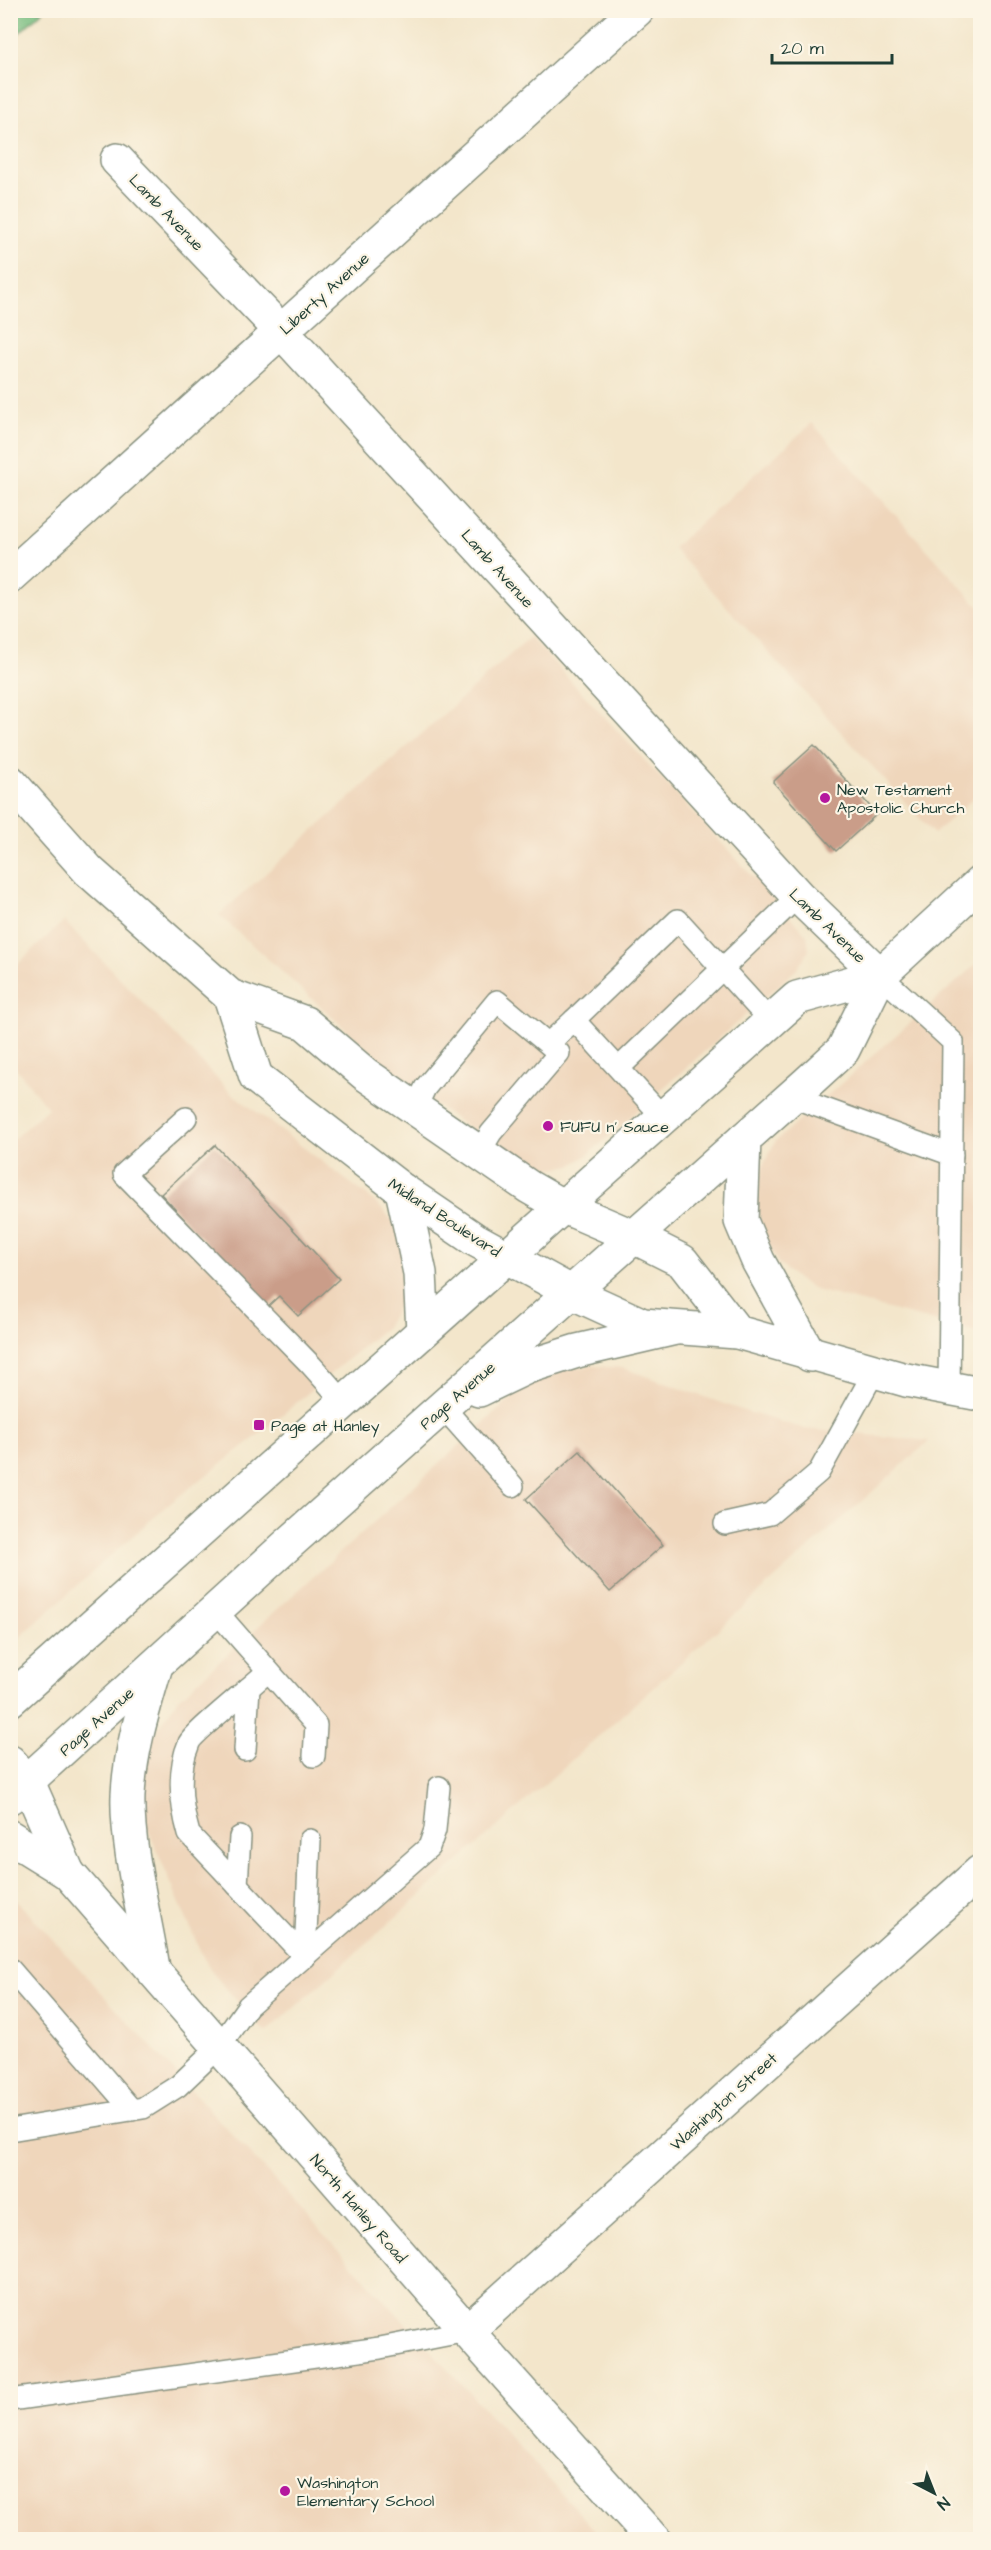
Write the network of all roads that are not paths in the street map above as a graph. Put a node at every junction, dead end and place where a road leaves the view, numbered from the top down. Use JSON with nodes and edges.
{"nodes":[{"id":1,"x":637,"y":10,"type":"edge"},
{"id":2,"x":117,"y":160,"type":"dead end"},
{"id":3,"x":282,"y":332,"type":"junction"},
{"id":4,"x":10,"y":576,"type":"edge"},
{"id":5,"x":10,"y":782,"type":"edge"},
{"id":6,"x":981,"y":884,"type":"edge"},
{"id":7,"x":798,"y":896,"type":"junction"},
{"id":8,"x":723,"y":970,"type":"junction"},
{"id":9,"x":880,"y":975,"type":"junction"},
{"id":10,"x":230,"y":996,"type":"junction"},
{"id":11,"x":574,"y":1020,"type":"junction"},
{"id":12,"x":770,"y":1021,"type":"junction"},
{"id":13,"x":549,"y":1043,"type":"junction"},
{"id":14,"x":620,"y":1067,"type":"junction"},
{"id":15,"x":792,"y":1097,"type":"junction"},
{"id":16,"x":415,"y":1110,"type":"junction"},
{"id":17,"x":663,"y":1116,"type":"junction"},
{"id":18,"x":186,"y":1118,"type":"dead end"},
{"id":19,"x":744,"y":1139,"type":"junction"},
{"id":20,"x":479,"y":1153,"type":"junction"},
{"id":21,"x":952,"y":1155,"type":"junction"},
{"id":22,"x":402,"y":1190,"type":"junction"},
{"id":23,"x":562,"y":1206,"type":"junction"},
{"id":24,"x":634,"y":1237,"type":"junction"},
{"id":25,"x":505,"y":1257,"type":"junction"},
{"id":26,"x":571,"y":1292,"type":"junction"},
{"id":27,"x":676,"y":1328,"type":"junction"},
{"id":28,"x":423,"y":1331,"type":"junction"},
{"id":29,"x":737,"y":1332,"type":"junction"},
{"id":30,"x":810,"y":1355,"type":"junction"},
{"id":31,"x":874,"y":1372,"type":"junction"},
{"id":32,"x":949,"y":1388,"type":"junction"},
{"id":33,"x":981,"y":1394,"type":"edge"},
{"id":34,"x":344,"y":1402,"type":"junction"},
{"id":35,"x":443,"y":1407,"type":"junction"},
{"id":36,"x":513,"y":1486,"type":"dead end"},
{"id":37,"x":725,"y":1524,"type":"dead end"},
{"id":38,"x":216,"y":1611,"type":"junction"},
{"id":39,"x":156,"y":1667,"type":"junction"},
{"id":40,"x":268,"y":1671,"type":"junction"},
{"id":41,"x":249,"y":1688,"type":"junction"},
{"id":42,"x":10,"y":1700,"type":"edge"},
{"id":43,"x":245,"y":1750,"type":"dead end"},
{"id":44,"x":314,"y":1756,"type":"dead end"},
{"id":45,"x":16,"y":1781,"type":"edge"},
{"id":46,"x":439,"y":1788,"type":"dead end"},
{"id":47,"x":10,"y":1837,"type":"edge"},
{"id":48,"x":240,"y":1837,"type":"dead end"},
{"id":49,"x":310,"y":1840,"type":"dead end"},
{"id":50,"x":981,"y":1872,"type":"edge"},
{"id":51,"x":68,"y":1873,"type":"junction"},
{"id":52,"x":237,"y":1885,"type":"junction"},
{"id":53,"x":305,"y":1957,"type":"junction"},
{"id":54,"x":153,"y":1968,"type":"junction"},
{"id":55,"x":10,"y":1970,"type":"edge"},
{"id":56,"x":219,"y":2047,"type":"junction"},
{"id":57,"x":132,"y":2110,"type":"junction"},
{"id":58,"x":10,"y":2130,"type":"edge"},
{"id":59,"x":466,"y":2331,"type":"junction"},
{"id":60,"x":10,"y":2400,"type":"edge"},
{"id":61,"x":654,"y":2540,"type":"edge"}],
"edges":[{"from":1,"to":3,"type":"main road","name":"Liberty Avenue"},
{"from":2,"to":3,"type":"main road","name":"Lamb Avenue"},
{"from":3,"to":4,"type":"main road","name":"Liberty Avenue"},
{"from":3,"to":7,"type":"main road","name":"Lamb Avenue"},
{"from":5,"to":10,"type":"main road"},
{"from":6,"to":9,"type":"main road","name":"Page Avenue"},
{"from":7,"to":8,"type":"lane"},
{"from":7,"to":9,"type":"main road","name":"Lamb Avenue"},
{"from":8,"to":11,"type":"lane"},
{"from":8,"to":12,"type":"lane"},
{"from":8,"to":14,"type":"lane"},
{"from":9,"to":12,"type":"main road","name":"Page Avenue"},
{"from":9,"to":15,"type":"main road","name":"Page Avenue"},
{"from":9,"to":21,"type":"lane"},
{"from":10,"to":16,"type":"main road"},
{"from":10,"to":22,"type":"main road","name":"Midland Boulevard"},
{"from":11,"to":13,"type":"lane"},
{"from":11,"to":14,"type":"lane"},
{"from":12,"to":17,"type":"main road","name":"Page Avenue"},
{"from":13,"to":16,"type":"lane"},
{"from":13,"to":20,"type":"lane"},
{"from":14,"to":17,"type":"lane"},
{"from":15,"to":19,"type":"main road","name":"Page Avenue"},
{"from":15,"to":21,"type":"lane"},
{"from":16,"to":20,"type":"main road"},
{"from":17,"to":23,"type":"main road","name":"Page Avenue"},
{"from":18,"to":34,"type":"lane"},
{"from":19,"to":24,"type":"main road","name":"Page Avenue"},
{"from":19,"to":30,"type":"main road"},
{"from":20,"to":23,"type":"main road"},
{"from":21,"to":32,"type":"lane"},
{"from":22,"to":25,"type":"main road","name":"Midland Boulevard"},
{"from":22,"to":28,"type":"main road"},
{"from":23,"to":24,"type":"main road"},
{"from":23,"to":25,"type":"main road","name":"Page Avenue"},
{"from":24,"to":26,"type":"main road","name":"Page Avenue"},
{"from":24,"to":29,"type":"main road"},
{"from":25,"to":26,"type":"main road","name":"Midland Boulevard"},
{"from":25,"to":28,"type":"main road","name":"Page Avenue"},
{"from":26,"to":27,"type":"main road","name":"Midland Boulevard"},
{"from":26,"to":35,"type":"main road","name":"Page Avenue"},
{"from":27,"to":29,"type":"main road","name":"Midland Boulevard"},
{"from":27,"to":35,"type":"main road"},
{"from":28,"to":34,"type":"main road","name":"Page Avenue"},
{"from":29,"to":30,"type":"main road","name":"Midland Boulevard"},
{"from":30,"to":31,"type":"main road","name":"Midland Boulevard"},
{"from":31,"to":32,"type":"main road","name":"Midland Boulevard"},
{"from":31,"to":37,"type":"lane"},
{"from":32,"to":33,"type":"main road","name":"Midland Boulevard"},
{"from":34,"to":42,"type":"main road","name":"Page Avenue"},
{"from":35,"to":36,"type":"lane"},
{"from":35,"to":38,"type":"main road","name":"Page Avenue"},
{"from":38,"to":39,"type":"main road","name":"Page Avenue"},
{"from":38,"to":40,"type":"lane"},
{"from":39,"to":45,"type":"main road","name":"Page Avenue"},
{"from":39,"to":54,"type":"main road"},
{"from":40,"to":41,"type":"lane"},
{"from":40,"to":44,"type":"lane"},
{"from":41,"to":43,"type":"lane"},
{"from":41,"to":52,"type":"lane"},
{"from":45,"to":51,"type":"main road","name":"North Hanley Road"},
{"from":46,"to":53,"type":"lane"},
{"from":47,"to":51,"type":"main road","name":"North Hanley Road"},
{"from":48,"to":52,"type":"lane"},
{"from":49,"to":53,"type":"lane"},
{"from":50,"to":59,"type":"main road","name":"Washington Street"},
{"from":51,"to":54,"type":"main road","name":"North Hanley Road"},
{"from":52,"to":53,"type":"lane"},
{"from":53,"to":56,"type":"lane"},
{"from":54,"to":56,"type":"main road","name":"North Hanley Road"},
{"from":55,"to":57,"type":"lane"},
{"from":56,"to":57,"type":"lane"},
{"from":56,"to":59,"type":"main road","name":"North Hanley Road"},
{"from":57,"to":58,"type":"lane"},
{"from":59,"to":60,"type":"lane"},
{"from":59,"to":61,"type":"main road","name":"North Hanley Road"}]}
